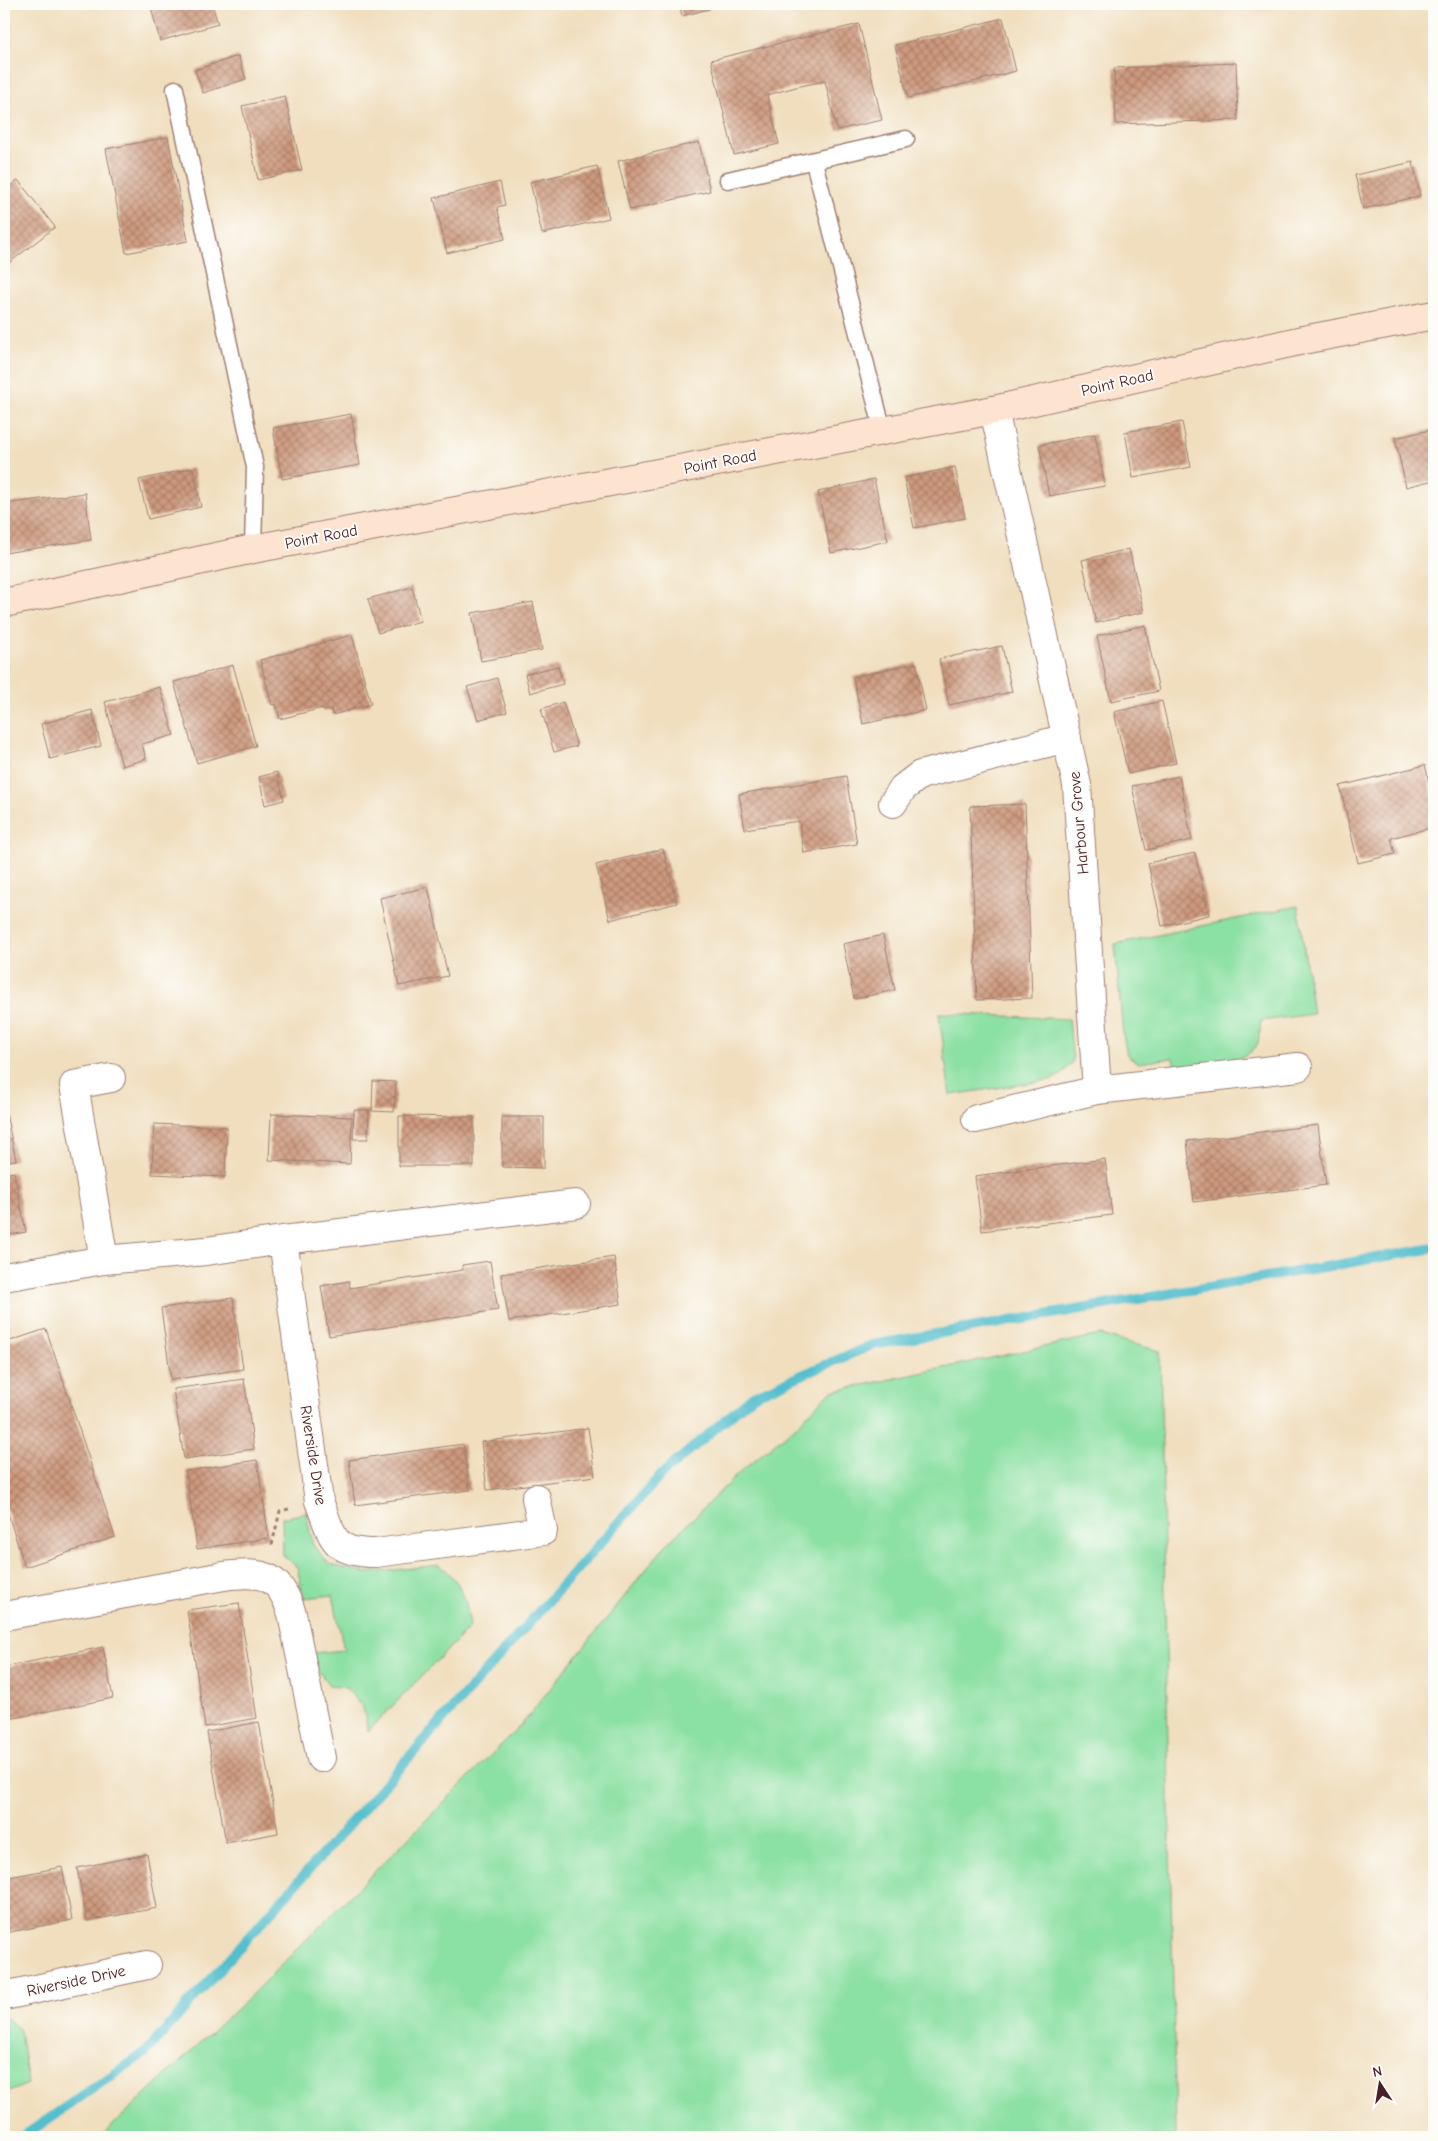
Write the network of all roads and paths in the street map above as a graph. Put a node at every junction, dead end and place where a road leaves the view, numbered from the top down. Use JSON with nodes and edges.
{"nodes":[{"id":1,"x":175,"y":89,"type":"dead end"},
{"id":2,"x":906,"y":139,"type":"dead end"},
{"id":3,"x":814,"y":162,"type":"junction"},
{"id":4,"x":728,"y":180,"type":"dead end"},
{"id":5,"x":1434,"y":315,"type":"edge"},
{"id":6,"x":994,"y":410,"type":"junction"},
{"id":7,"x":883,"y":431,"type":"junction"},
{"id":8,"x":253,"y":549,"type":"junction"},
{"id":9,"x":4,"y":603,"type":"edge"},
{"id":10,"x":1067,"y":738,"type":"junction"},
{"id":11,"x":893,"y":803,"type":"dead end"},
{"id":12,"x":1298,"y":1067,"type":"dead end"},
{"id":13,"x":111,"y":1078,"type":"dead end"},
{"id":14,"x":1096,"y":1090,"type":"junction"},
{"id":15,"x":976,"y":1119,"type":"dead end"},
{"id":16,"x":576,"y":1204,"type":"dead end"},
{"id":17,"x":283,"y":1240,"type":"junction"},
{"id":18,"x":104,"y":1260,"type":"junction"},
{"id":19,"x":4,"y":1277,"type":"edge"},
{"id":20,"x":536,"y":1498,"type":"dead end"},
{"id":21,"x":319,"y":1501,"type":"junction"},
{"id":22,"x":265,"y":1575,"type":"junction"},
{"id":23,"x":4,"y":1616,"type":"edge"},
{"id":24,"x":321,"y":1758,"type":"dead end"},
{"id":25,"x":147,"y":1965,"type":"dead end"},
{"id":26,"x":4,"y":1996,"type":"edge"}],
"edges":[{"from":1,"to":8,"type":"lane"},
{"from":2,"to":3,"type":"lane"},
{"from":3,"to":4,"type":"lane"},
{"from":3,"to":7,"type":"lane"},
{"from":5,"to":6,"type":"street","name":"Point Road"},
{"from":6,"to":7,"type":"street","name":"Point Road"},
{"from":6,"to":10,"type":"street","name":"Harbour Grove"},
{"from":7,"to":8,"type":"street","name":"Point Road"},
{"from":8,"to":9,"type":"street","name":"Point Road"},
{"from":10,"to":11,"type":"street"},
{"from":10,"to":14,"type":"street","name":"Harbour Grove"},
{"from":12,"to":14,"type":"street"},
{"from":13,"to":18,"type":"street"},
{"from":14,"to":15,"type":"street"},
{"from":16,"to":17,"type":"street"},
{"from":17,"to":18,"type":"street"},
{"from":17,"to":21,"type":"street","name":"Riverside Drive"},
{"from":18,"to":19,"type":"street"},
{"from":20,"to":21,"type":"street","name":"Riverside Drive"},
{"from":21,"to":22,"type":"path"},
{"from":22,"to":23,"type":"street"},
{"from":22,"to":24,"type":"street"},
{"from":25,"to":26,"type":"street","name":"Riverside Drive"}]}
